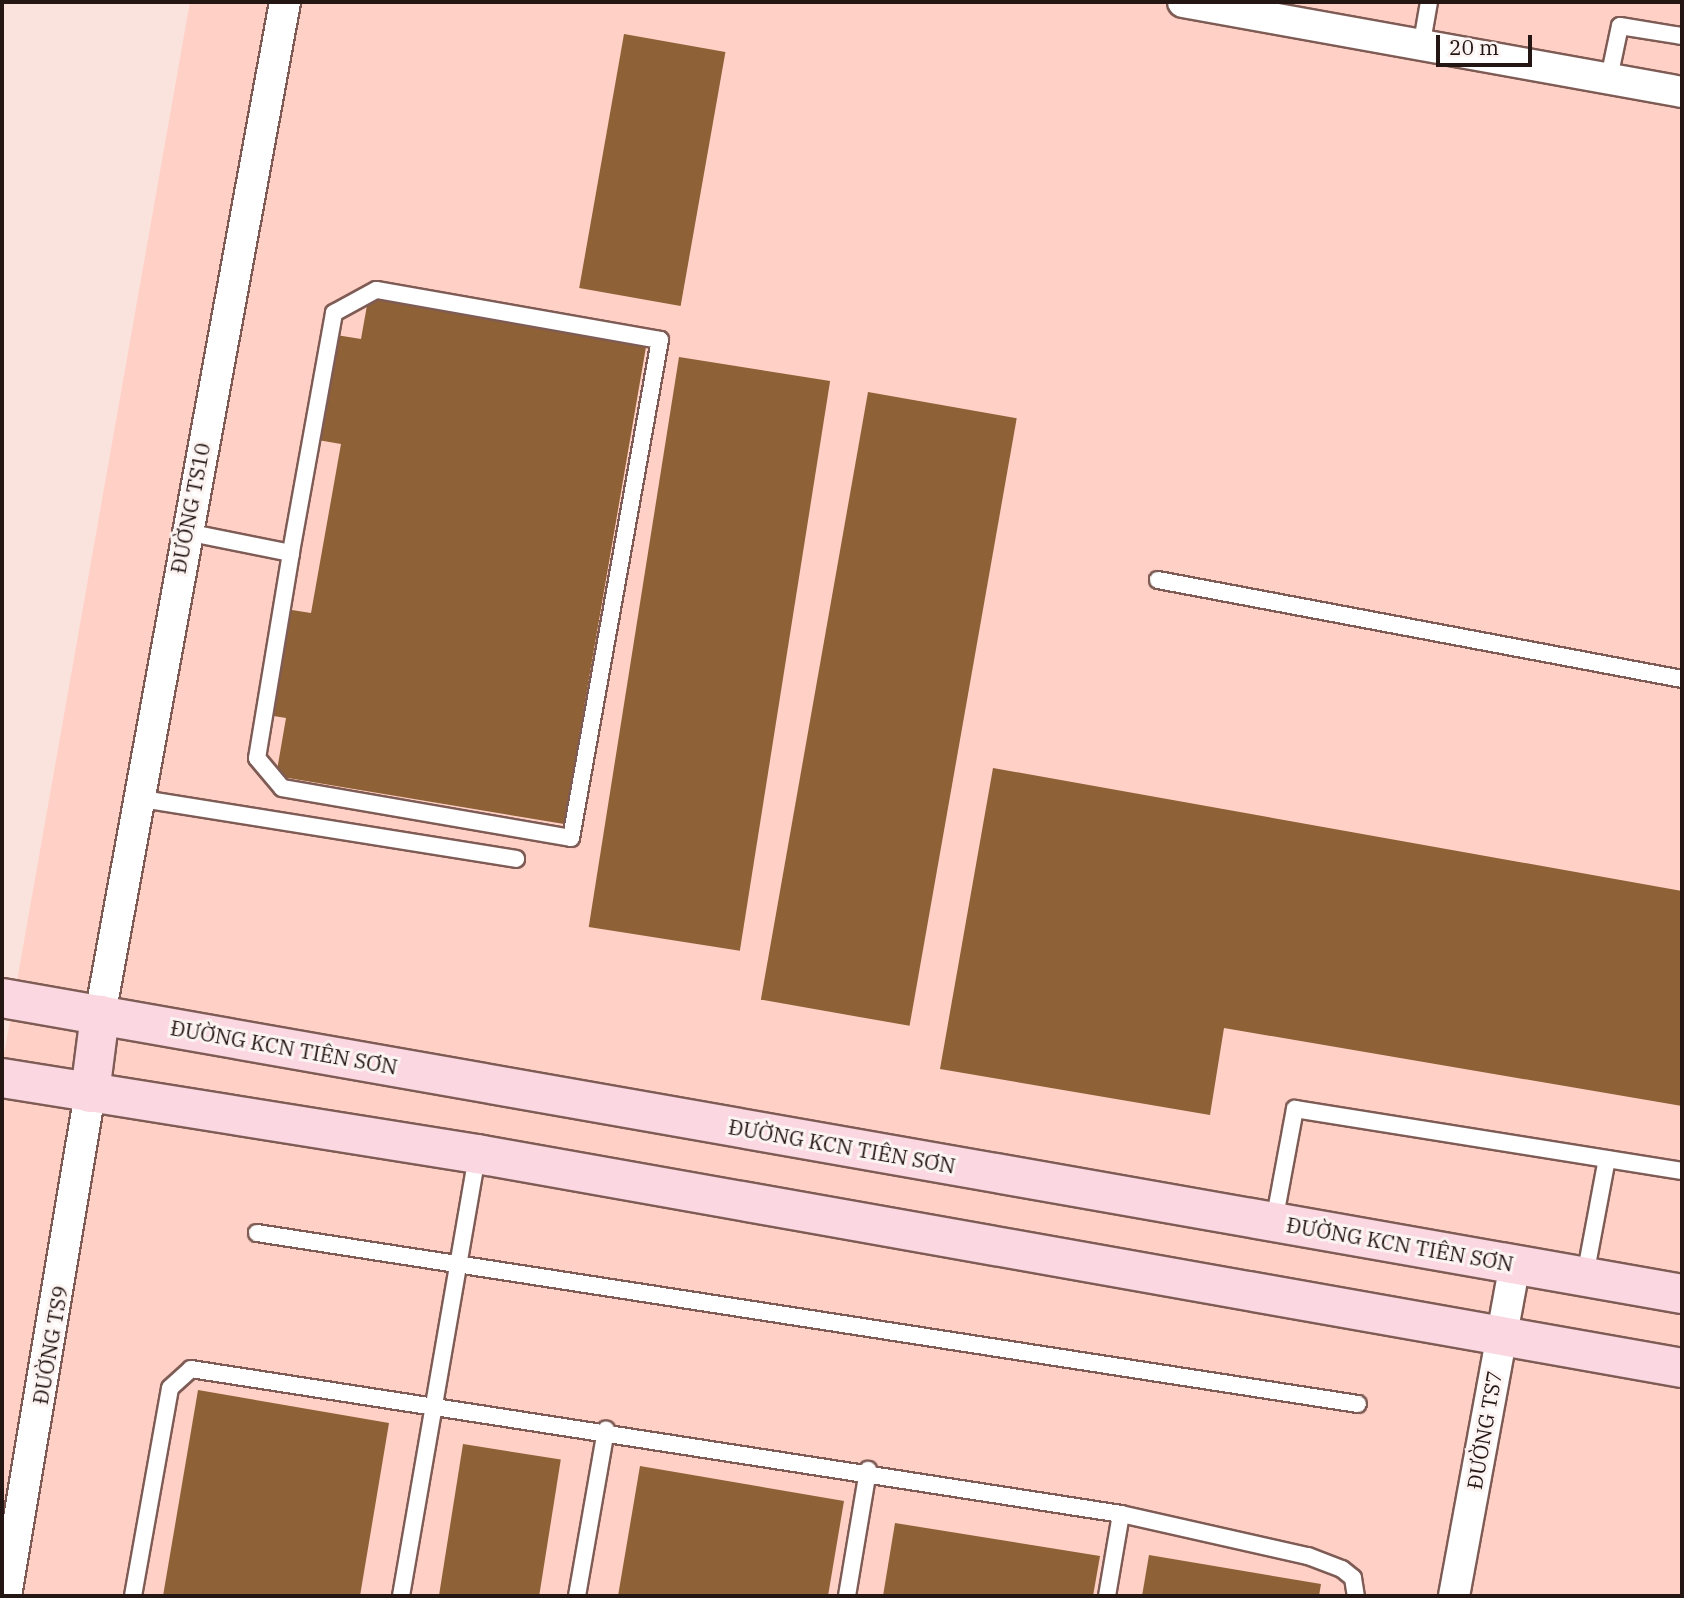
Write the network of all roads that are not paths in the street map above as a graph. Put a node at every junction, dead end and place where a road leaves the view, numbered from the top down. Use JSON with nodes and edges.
{"nodes":[{"id":1,"x":285,"y":2,"type":"edge"},
{"id":2,"x":1183,"y":2,"type":"edge"},
{"id":3,"x":1429,"y":2,"type":"edge"},
{"id":4,"x":1682,"y":36,"type":"edge"},
{"id":5,"x":1422,"y":42,"type":"junction"},
{"id":6,"x":1609,"y":78,"type":"junction"},
{"id":7,"x":1682,"y":92,"type":"edge"},
{"id":8,"x":186,"y":532,"type":"junction"},
{"id":9,"x":292,"y":553,"type":"junction"},
{"id":10,"x":1158,"y":580,"type":"dead end"},
{"id":11,"x":1682,"y":679,"type":"edge"},
{"id":12,"x":136,"y":799,"type":"junction"},
{"id":13,"x":516,"y":859,"type":"dead end"},
{"id":14,"x":2,"y":998,"type":"edge"},
{"id":15,"x":100,"y":1015,"type":"junction"},
{"id":16,"x":2,"y":1078,"type":"edge"},
{"id":17,"x":90,"y":1093,"type":"junction"},
{"id":18,"x":477,"y":1154,"type":"junction"},
{"id":19,"x":1607,"y":1159,"type":"junction"},
{"id":20,"x":1682,"y":1171,"type":"edge"},
{"id":21,"x":1274,"y":1222,"type":"junction"},
{"id":22,"x":257,"y":1233,"type":"dead end"},
{"id":23,"x":457,"y":1264,"type":"junction"},
{"id":24,"x":1515,"y":1264,"type":"junction"},
{"id":25,"x":1584,"y":1276,"type":"junction"},
{"id":26,"x":1682,"y":1294,"type":"edge"},
{"id":27,"x":1501,"y":1337,"type":"junction"},
{"id":28,"x":1682,"y":1368,"type":"edge"},
{"id":29,"x":432,"y":1404,"type":"junction"},
{"id":30,"x":1359,"y":1404,"type":"dead end"},
{"id":31,"x":606,"y":1430,"type":"junction"},
{"id":32,"x":869,"y":1470,"type":"junction"},
{"id":33,"x":1121,"y":1514,"type":"junction"},
{"id":34,"x":6,"y":1596,"type":"edge"},
{"id":35,"x":133,"y":1596,"type":"edge"},
{"id":36,"x":401,"y":1596,"type":"edge"},
{"id":37,"x":577,"y":1596,"type":"edge"},
{"id":38,"x":847,"y":1596,"type":"edge"},
{"id":39,"x":1107,"y":1596,"type":"edge"},
{"id":40,"x":1356,"y":1596,"type":"edge"},
{"id":41,"x":1454,"y":1596,"type":"edge"}],
"edges":[{"from":1,"to":8,"type":"street","name":"ĐƯỜNG TS10"},
{"from":2,"to":5,"type":"street"},
{"from":3,"to":5,"type":"lane"},
{"from":4,"to":6,"type":"lane"},
{"from":5,"to":6,"type":"street"},
{"from":6,"to":7,"type":"street"},
{"from":8,"to":9,"type":"lane"},
{"from":8,"to":12,"type":"street","name":"ĐƯỜNG TS10"},
{"from":9,"to":9,"type":"lane"},
{"from":10,"to":11,"type":"lane"},
{"from":12,"to":13,"type":"lane"},
{"from":12,"to":15,"type":"street","name":"ĐƯỜNG TS10"},
{"from":14,"to":15,"type":"main road","name":"ĐƯỜNG KCN TIÊN SƠN"},
{"from":15,"to":17,"type":"main road"},
{"from":15,"to":21,"type":"main road","name":"ĐƯỜNG KCN TIÊN SƠN"},
{"from":16,"to":17,"type":"main road"},
{"from":17,"to":18,"type":"main road"},
{"from":17,"to":34,"type":"street","name":"ĐƯỜNG TS9"},
{"from":18,"to":23,"type":"lane"},
{"from":18,"to":27,"type":"main road"},
{"from":19,"to":20,"type":"lane"},
{"from":19,"to":21,"type":"lane"},
{"from":19,"to":25,"type":"lane"},
{"from":21,"to":24,"type":"main road","name":"ĐƯỜNG KCN TIÊN SƠN"},
{"from":22,"to":23,"type":"lane"},
{"from":23,"to":29,"type":"lane"},
{"from":23,"to":30,"type":"lane"},
{"from":24,"to":25,"type":"main road","name":"ĐƯỜNG KCN TIÊN SƠN"},
{"from":24,"to":27,"type":"street","name":"ĐƯỜNG TS7"},
{"from":25,"to":26,"type":"main road","name":"ĐƯỜNG KCN TIÊN SƠN"},
{"from":27,"to":28,"type":"main road"},
{"from":27,"to":41,"type":"street","name":"ĐƯỜNG TS7"},
{"from":29,"to":31,"type":"lane"},
{"from":29,"to":35,"type":"lane"},
{"from":29,"to":36,"type":"lane"},
{"from":31,"to":32,"type":"lane"},
{"from":31,"to":37,"type":"lane"},
{"from":32,"to":33,"type":"lane"},
{"from":32,"to":38,"type":"lane"},
{"from":33,"to":39,"type":"lane"},
{"from":33,"to":40,"type":"lane"}]}
